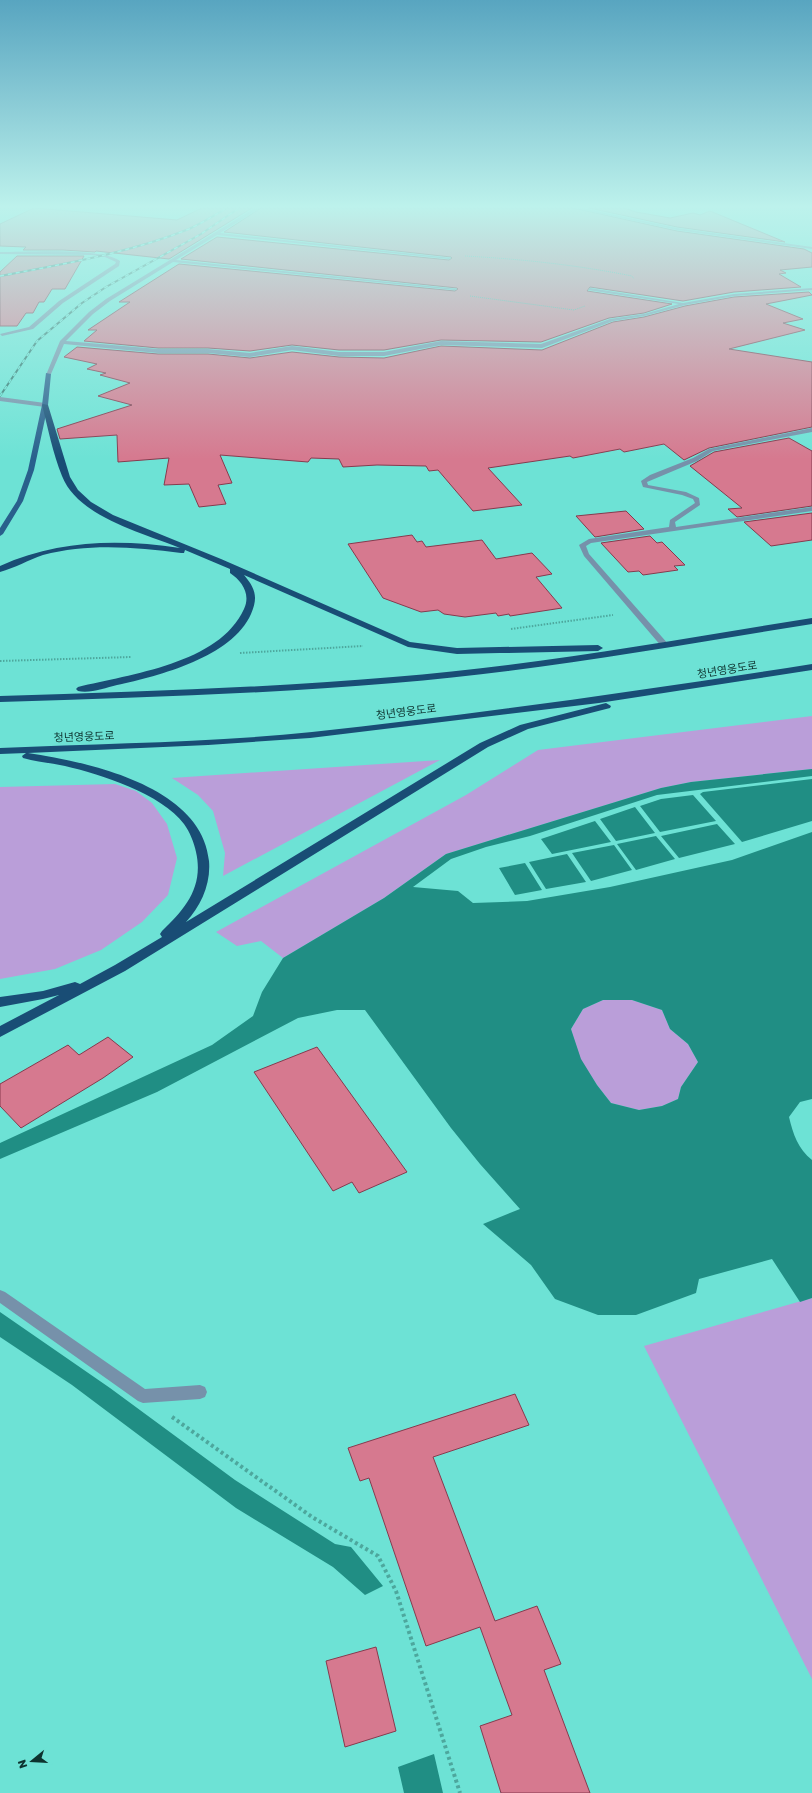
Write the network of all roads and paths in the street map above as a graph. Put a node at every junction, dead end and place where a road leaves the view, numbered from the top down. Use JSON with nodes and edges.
{"nodes":[{"id":1,"x":77,"y":292,"type":"edge"},
{"id":2,"x":122,"y":292,"type":"edge"},
{"id":3,"x":458,"y":292,"type":"edge"},
{"id":4,"x":609,"y":292,"type":"edge"},
{"id":5,"x":631,"y":292,"type":"edge"},
{"id":6,"x":777,"y":292,"type":"edge"},
{"id":7,"x":626,"y":294,"type":"junction"},
{"id":8,"x":684,"y":304,"type":"junction"},
{"id":9,"x":587,"y":306,"type":"dead end"},
{"id":10,"x":1,"y":336,"type":"edge"},
{"id":11,"x":62,"y":342,"type":"junction"},
{"id":12,"x":48,"y":374,"type":"joint"},
{"id":13,"x":0,"y":399,"type":"edge"},
{"id":14,"x":45,"y":405,"type":"junction"},
{"id":15,"x":812,"y":430,"type":"edge"},
{"id":16,"x":812,"y":509,"type":"edge"},
{"id":17,"x":673,"y":530,"type":"junction"},
{"id":18,"x":0,"y":534,"type":"edge"},
{"id":19,"x":218,"y":561,"type":"junction"},
{"id":20,"x":0,"y":570,"type":"edge"},
{"id":21,"x":636,"y":612,"type":"junction"},
{"id":22,"x":812,"y":621,"type":"edge"},
{"id":23,"x":510,"y":629,"type":"dead end"},
{"id":24,"x":665,"y":645,"type":"junction"},
{"id":25,"x":370,"y":646,"type":"dead end"},
{"id":26,"x":649,"y":647,"type":"junction"},
{"id":27,"x":237,"y":653,"type":"dead end"},
{"id":28,"x":136,"y":657,"type":"dead end"},
{"id":29,"x":0,"y":661,"type":"edge"},
{"id":30,"x":812,"y":667,"type":"edge"},
{"id":31,"x":681,"y":688,"type":"junction"},
{"id":32,"x":2,"y":699,"type":"edge"},
{"id":33,"x":0,"y":751,"type":"edge"},
{"id":34,"x":120,"y":968,"type":"junction"},
{"id":35,"x":0,"y":1002,"type":"edge"},
{"id":36,"x":0,"y":1032,"type":"edge"},
{"id":37,"x":0,"y":1296,"type":"edge"},
{"id":38,"x":200,"y":1392,"type":"dead end"},
{"id":39,"x":143,"y":1396,"type":"junction"},
{"id":40,"x":460,"y":1793,"type":"edge"}],
"edges":[{"from":1,"to":10,"type":"street"},
{"from":2,"to":11,"type":"street"},
{"from":3,"to":9,"type":"path"},
{"from":4,"to":7,"type":"street"},
{"from":5,"to":7,"type":"path"},
{"from":6,"to":8,"type":"street"},
{"from":7,"to":8,"type":"street"},
{"from":8,"to":11,"type":"street"},
{"from":11,"to":12,"type":"street"},
{"from":12,"to":14,"type":"main road"},
{"from":13,"to":14,"type":"street"},
{"from":14,"to":18,"type":"main road"},
{"from":14,"to":19,"type":"highway"},
{"from":15,"to":17,"type":"street"},
{"from":16,"to":17,"type":"street"},
{"from":17,"to":21,"type":"street"},
{"from":19,"to":20,"type":"highway"},
{"from":19,"to":26,"type":"highway"},
{"from":19,"to":32,"type":"highway"},
{"from":21,"to":23,"type":"path"},
{"from":21,"to":24,"type":"street"},
{"from":22,"to":24,"type":"highway"},
{"from":24,"to":26,"type":"highway"},
{"from":25,"to":27,"type":"path"},
{"from":26,"to":32,"type":"highway"},
{"from":28,"to":29,"type":"path"},
{"from":30,"to":31,"type":"highway","name":"청년영웅도로"},
{"from":31,"to":33,"type":"highway","name":"청년영웅도로"},
{"from":31,"to":34,"type":"highway"},
{"from":33,"to":34,"type":"highway"},
{"from":34,"to":35,"type":"highway"},
{"from":34,"to":36,"type":"highway"},
{"from":37,"to":39,"type":"street"},
{"from":38,"to":39,"type":"street"},
{"from":39,"to":40,"type":"path"}]}
